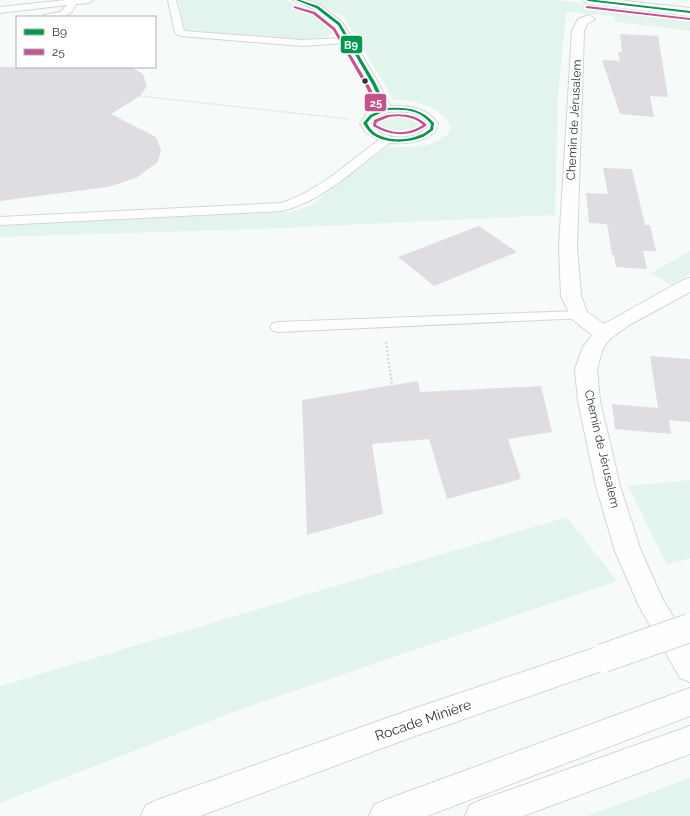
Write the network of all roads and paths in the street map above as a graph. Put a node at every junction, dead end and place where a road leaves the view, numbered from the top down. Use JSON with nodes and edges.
{"nodes":[{"id":1,"x":89,"y":0,"type":"edge"},
{"id":2,"x":172,"y":0,"type":"edge"},
{"id":3,"x":297,"y":0,"type":"edge"},
{"id":4,"x":588,"y":0,"type":"edge"},
{"id":5,"x":625,"y":0,"type":"edge"},
{"id":6,"x":72,"y":2,"type":"junction"},
{"id":7,"x":690,"y":8,"type":"edge"},
{"id":8,"x":0,"y":10,"type":"edge"},
{"id":9,"x":690,"y":12,"type":"edge"},
{"id":10,"x":53,"y":16,"type":"edge"},
{"id":11,"x":589,"y":19,"type":"dead end"},
{"id":12,"x":348,"y":40,"type":"junction"},
{"id":13,"x":140,"y":96,"type":"dead end"},
{"id":14,"x":386,"y":109,"type":"junction"},
{"id":15,"x":365,"y":121,"type":"junction"},
{"id":16,"x":388,"y":139,"type":"junction"},
{"id":17,"x":0,"y":221,"type":"edge"},
{"id":18,"x":690,"y":284,"type":"edge"},
{"id":19,"x":579,"y":315,"type":"junction"},
{"id":20,"x":277,"y":327,"type":"dead end"},
{"id":21,"x":603,"y":334,"type":"junction"},
{"id":22,"x":386,"y":337,"type":"dead end"},
{"id":23,"x":392,"y":386,"type":"dead end"},
{"id":24,"x":690,"y":628,"type":"edge"},
{"id":25,"x":690,"y":669,"type":"edge"},
{"id":26,"x":690,"y":702,"type":"edge"},
{"id":27,"x":690,"y":740,"type":"edge"},
{"id":28,"x":157,"y":816,"type":"edge"},
{"id":29,"x":386,"y":816,"type":"edge"},
{"id":30,"x":481,"y":816,"type":"edge"}],
"edges":[{"from":1,"to":6,"type":"lane"},
{"from":2,"to":12,"type":"lane"},
{"from":3,"to":12,"type":"lane"},
{"from":4,"to":9,"type":"main road"},
{"from":5,"to":7,"type":"main road"},
{"from":6,"to":8,"type":"lane"},
{"from":6,"to":10,"type":"lane"},
{"from":11,"to":19,"type":"main road","name":"Chemin de Jérusalem"},
{"from":12,"to":14,"type":"lane"},
{"from":13,"to":15,"type":"path"},
{"from":14,"to":15,"type":"lane"},
{"from":14,"to":16,"type":"lane"},
{"from":15,"to":16,"type":"lane"},
{"from":16,"to":17,"type":"lane"},
{"from":18,"to":21,"type":"main road"},
{"from":19,"to":20,"type":"lane"},
{"from":19,"to":21,"type":"main road","name":"Chemin de Jérusalem"},
{"from":21,"to":25,"type":"main road","name":"Chemin de Jérusalem"},
{"from":22,"to":23,"type":"path"},
{"from":24,"to":28,"type":"main road","name":"Rocade Minière","bridge":true},
{"from":26,"to":29,"type":"main road"},
{"from":27,"to":30,"type":"main road"}]}
